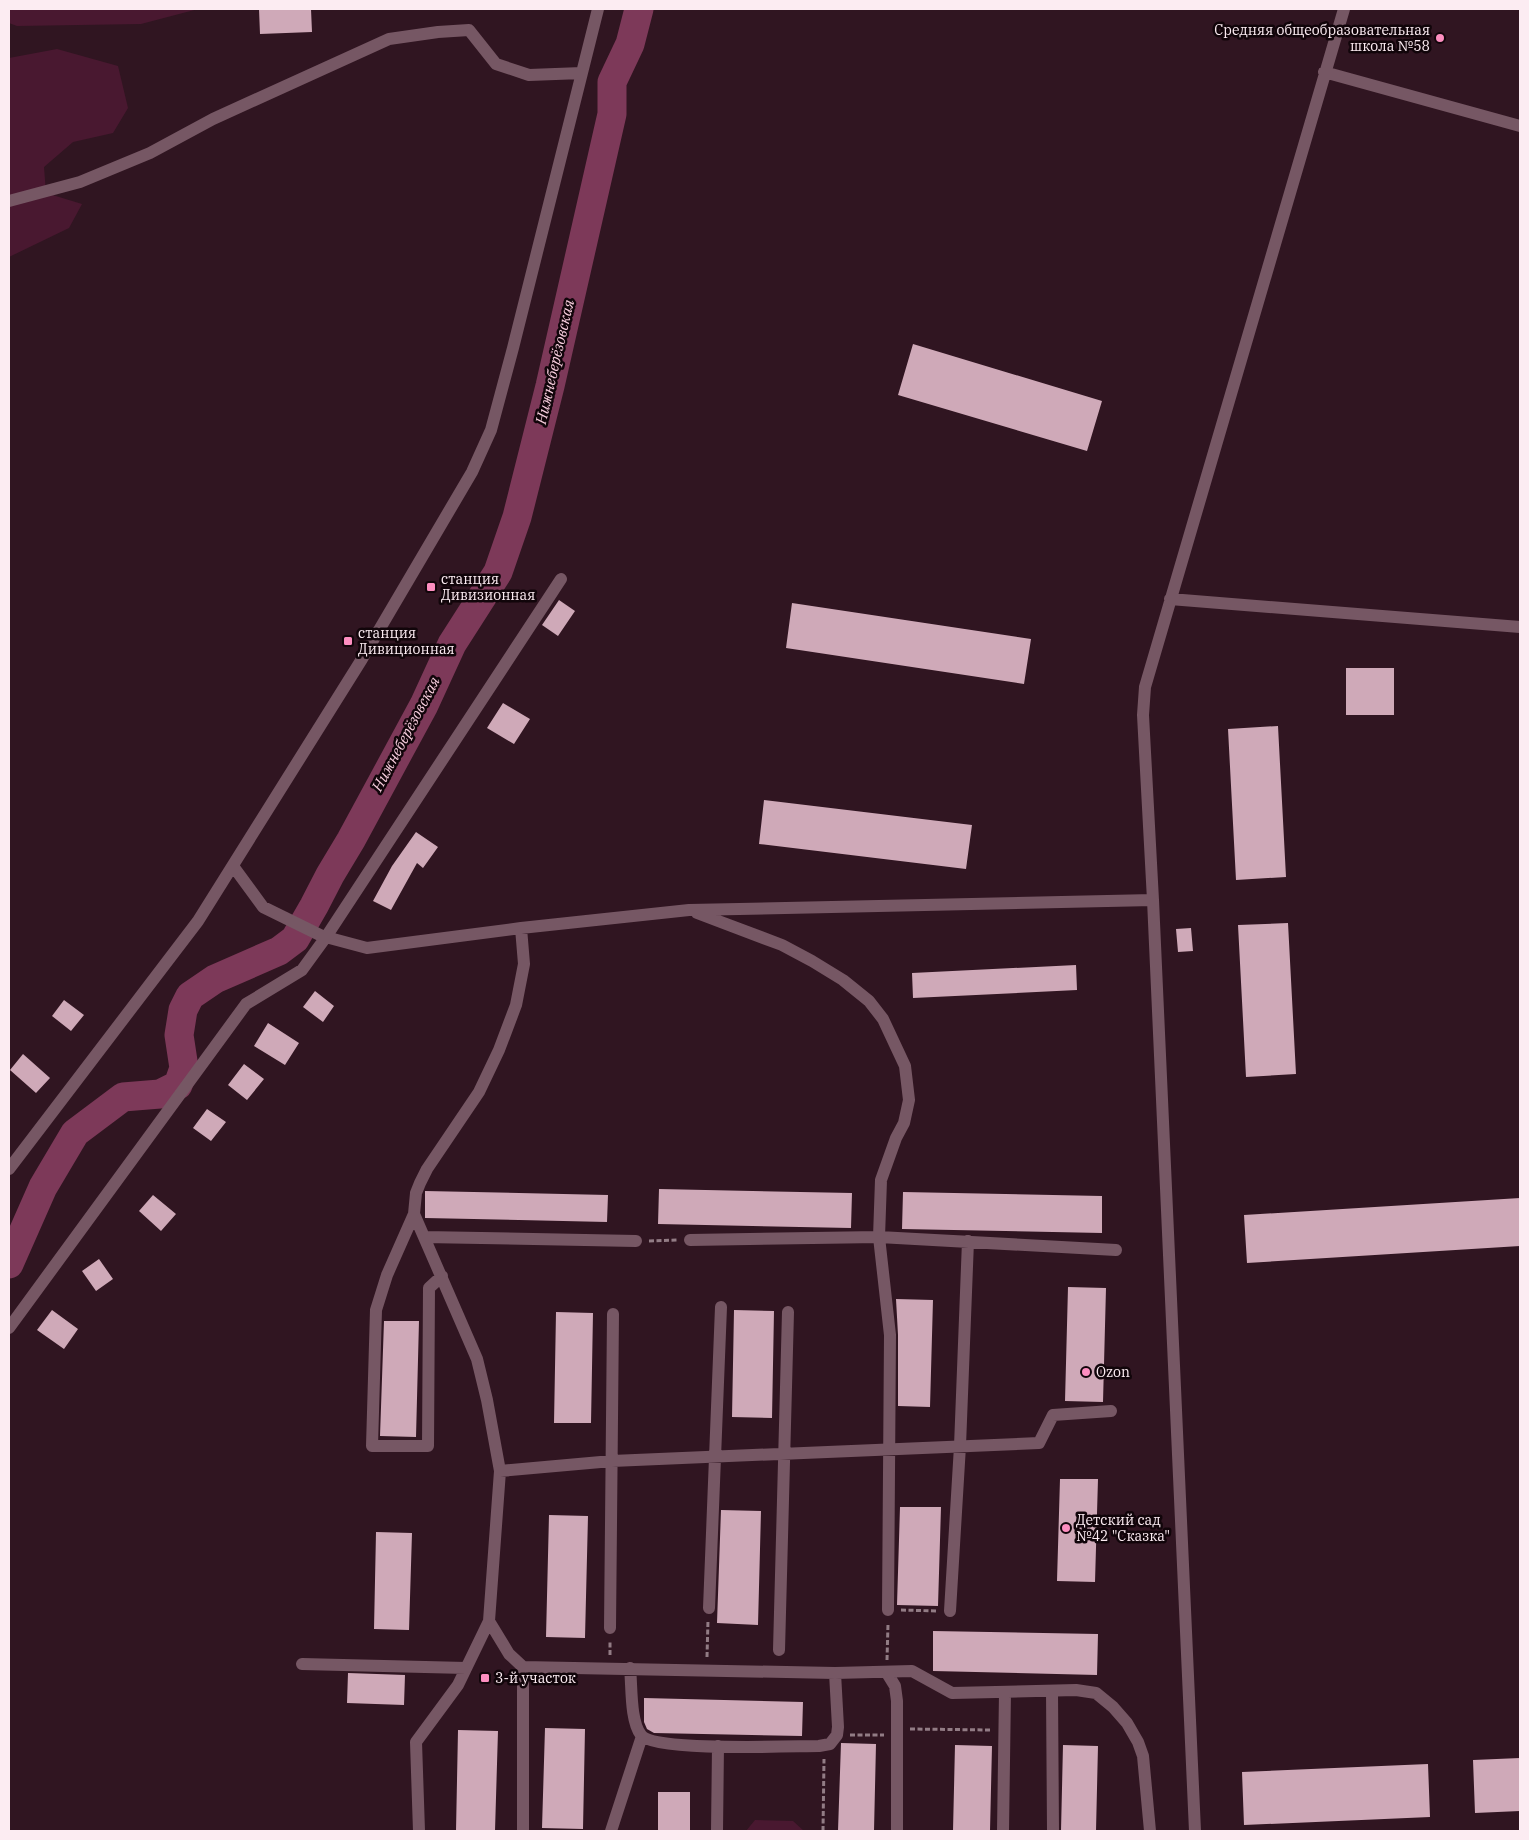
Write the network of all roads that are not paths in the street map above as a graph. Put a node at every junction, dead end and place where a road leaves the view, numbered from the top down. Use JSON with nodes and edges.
{"nodes":[{"id":1,"x":598,"y":9,"type":"edge"},
{"id":2,"x":1344,"y":9,"type":"edge"},
{"id":3,"x":1324,"y":72,"type":"junction"},
{"id":4,"x":582,"y":73,"type":"junction"},
{"id":5,"x":1520,"y":126,"type":"edge"},
{"id":6,"x":9,"y":201,"type":"edge"},
{"id":7,"x":561,"y":579,"type":"dead end"},
{"id":8,"x":1170,"y":599,"type":"junction"},
{"id":9,"x":1520,"y":627,"type":"edge"},
{"id":10,"x":233,"y":866,"type":"junction"},
{"id":11,"x":1153,"y":900,"type":"junction"},
{"id":12,"x":689,"y":910,"type":"junction"},
{"id":13,"x":521,"y":928,"type":"junction"},
{"id":14,"x":326,"y":937,"type":"junction"},
{"id":15,"x":9,"y":1169,"type":"edge"},
{"id":16,"x":414,"y":1214,"type":"junction"},
{"id":17,"x":424,"y":1237,"type":"junction"},
{"id":18,"x":879,"y":1237,"type":"junction"},
{"id":19,"x":690,"y":1240,"type":"road end"},
{"id":20,"x":968,"y":1241,"type":"junction"},
{"id":21,"x":636,"y":1242,"type":"road end"},
{"id":22,"x":1116,"y":1250,"type":"dead end"},
{"id":23,"x":442,"y":1276,"type":"junction"},
{"id":24,"x":721,"y":1307,"type":"dead end"},
{"id":25,"x":788,"y":1312,"type":"dead end"},
{"id":26,"x":613,"y":1314,"type":"dead end"},
{"id":27,"x":9,"y":1328,"type":"edge"},
{"id":28,"x":1111,"y":1411,"type":"dead end"},
{"id":29,"x":960,"y":1446,"type":"junction"},
{"id":30,"x":889,"y":1449,"type":"junction"},
{"id":31,"x":784,"y":1453,"type":"junction"},
{"id":32,"x":715,"y":1456,"type":"junction"},
{"id":33,"x":612,"y":1461,"type":"junction"},
{"id":34,"x":500,"y":1471,"type":"junction"},
{"id":35,"x":709,"y":1608,"type":"road end"},
{"id":36,"x":888,"y":1610,"type":"road end"},
{"id":37,"x":950,"y":1611,"type":"road end"},
{"id":38,"x":489,"y":1621,"type":"junction"},
{"id":39,"x":610,"y":1628,"type":"road end"},
{"id":40,"x":779,"y":1650,"type":"dead end"},
{"id":41,"x":302,"y":1664,"type":"dead end"},
{"id":42,"x":523,"y":1667,"type":"junction"},
{"id":43,"x":466,"y":1668,"type":"junction"},
{"id":44,"x":630,"y":1668,"type":"junction"},
{"id":45,"x":835,"y":1673,"type":"junction"},
{"id":46,"x":887,"y":1673,"type":"junction"},
{"id":47,"x":1052,"y":1691,"type":"junction"},
{"id":48,"x":1005,"y":1692,"type":"junction"},
{"id":49,"x":642,"y":1736,"type":"junction"},
{"id":50,"x":718,"y":1746,"type":"junction"},
{"id":51,"x":419,"y":1831,"type":"edge"},
{"id":52,"x":523,"y":1831,"type":"edge"},
{"id":53,"x":611,"y":1831,"type":"edge"},
{"id":54,"x":717,"y":1831,"type":"edge"},
{"id":55,"x":897,"y":1831,"type":"edge"},
{"id":56,"x":1003,"y":1831,"type":"edge"},
{"id":57,"x":1053,"y":1831,"type":"edge"},
{"id":58,"x":1150,"y":1831,"type":"edge"},
{"id":59,"x":1195,"y":1831,"type":"edge"}],
"edges":[{"from":1,"to":4,"type":"street"},
{"from":2,"to":3,"type":"street"},
{"from":3,"to":5,"type":"street"},
{"from":3,"to":8,"type":"street"},
{"from":4,"to":6,"type":"street"},
{"from":4,"to":10,"type":"street"},
{"from":7,"to":14,"type":"street"},
{"from":8,"to":9,"type":"street"},
{"from":8,"to":11,"type":"street"},
{"from":10,"to":14,"type":"street"},
{"from":10,"to":15,"type":"street"},
{"from":11,"to":12,"type":"street"},
{"from":11,"to":59,"type":"street"},
{"from":12,"to":13,"type":"street"},
{"from":12,"to":18,"type":"street"},
{"from":13,"to":14,"type":"street"},
{"from":13,"to":16,"type":"street"},
{"from":14,"to":27,"type":"street"},
{"from":16,"to":17,"type":"street"},
{"from":16,"to":23,"type":"street"},
{"from":17,"to":21,"type":"street"},
{"from":17,"to":23,"type":"street"},
{"from":18,"to":19,"type":"street"},
{"from":18,"to":20,"type":"street"},
{"from":18,"to":30,"type":"street"},
{"from":20,"to":22,"type":"street"},
{"from":20,"to":29,"type":"street"},
{"from":23,"to":34,"type":"street"},
{"from":24,"to":32,"type":"street"},
{"from":25,"to":31,"type":"street"},
{"from":26,"to":33,"type":"street"},
{"from":28,"to":29,"type":"street"},
{"from":29,"to":30,"type":"street"},
{"from":29,"to":37,"type":"street"},
{"from":30,"to":31,"type":"street"},
{"from":30,"to":36,"type":"street"},
{"from":31,"to":32,"type":"street"},
{"from":31,"to":40,"type":"street"},
{"from":32,"to":33,"type":"street"},
{"from":32,"to":35,"type":"street"},
{"from":33,"to":34,"type":"street"},
{"from":33,"to":39,"type":"street"},
{"from":34,"to":38,"type":"street"},
{"from":38,"to":42,"type":"street"},
{"from":38,"to":43,"type":"street"},
{"from":41,"to":43,"type":"street"},
{"from":42,"to":44,"type":"street"},
{"from":42,"to":52,"type":"street"},
{"from":43,"to":51,"type":"street"},
{"from":44,"to":45,"type":"street"},
{"from":44,"to":49,"type":"street"},
{"from":45,"to":46,"type":"street"},
{"from":45,"to":50,"type":"street"},
{"from":46,"to":48,"type":"street"},
{"from":46,"to":55,"type":"street"},
{"from":47,"to":48,"type":"street"},
{"from":47,"to":57,"type":"street"},
{"from":47,"to":58,"type":"street"},
{"from":48,"to":56,"type":"street"},
{"from":49,"to":50,"type":"street"},
{"from":49,"to":53,"type":"street"},
{"from":50,"to":54,"type":"street"}]}
